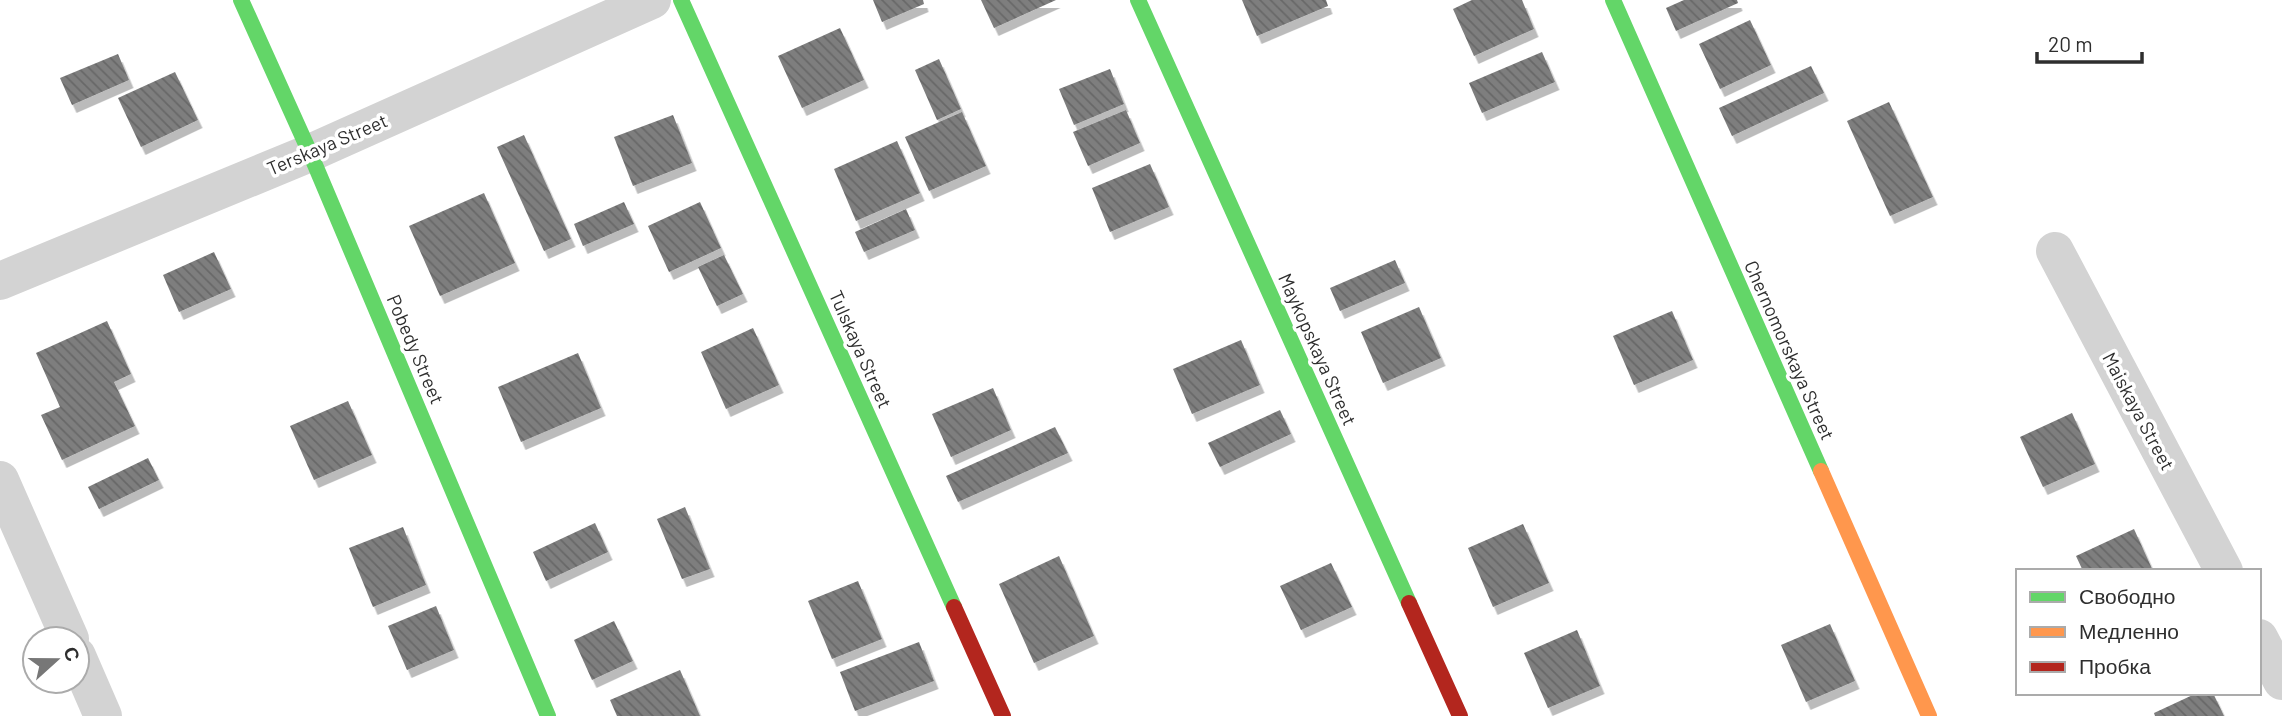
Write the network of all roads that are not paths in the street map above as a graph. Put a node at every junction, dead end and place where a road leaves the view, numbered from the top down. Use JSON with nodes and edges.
{"nodes":[{"id":1,"x":241,"y":0,"type":"edge"},
{"id":2,"x":652,"y":0,"type":"edge"},
{"id":3,"x":681,"y":0,"type":"edge"},
{"id":4,"x":1138,"y":0,"type":"edge"},
{"id":5,"x":1613,"y":0,"type":"edge"},
{"id":6,"x":310,"y":153,"type":"junction"},
{"id":7,"x":2055,"y":251,"type":"dead end"},
{"id":8,"x":0,"y":281,"type":"edge"},
{"id":9,"x":0,"y":480,"type":"edge"},
{"id":10,"x":2223,"y":569,"type":"edge"},
{"id":11,"x":64,"y":625,"type":"edge"},
{"id":12,"x":2261,"y":642,"type":"edge"},
{"id":13,"x":2282,"y":681,"type":"edge"},
{"id":14,"x":91,"y":688,"type":"edge"},
{"id":15,"x":103,"y":716,"type":"edge"},
{"id":16,"x":548,"y":716,"type":"edge"},
{"id":17,"x":1003,"y":716,"type":"edge"},
{"id":18,"x":1460,"y":716,"type":"edge"},
{"id":19,"x":1930,"y":716,"type":"edge"}],
"edges":[{"from":1,"to":6,"type":"street","name":"Pobedy Street"},
{"from":2,"to":6,"type":"street","name":"Terskaya Street"},
{"from":3,"to":17,"type":"street","name":"Tulskaya Street"},
{"from":4,"to":18,"type":"street","name":"Maykopskaya Street"},
{"from":5,"to":19,"type":"street","name":"Chernomorskaya Street"},
{"from":6,"to":8,"type":"street","name":"Terskaya Street"},
{"from":6,"to":16,"type":"street","name":"Pobedy Street"},
{"from":7,"to":10,"type":"street","name":"Maiskaya Street"},
{"from":9,"to":11,"type":"street"},
{"from":12,"to":13,"type":"street"},
{"from":14,"to":15,"type":"street"}]}
